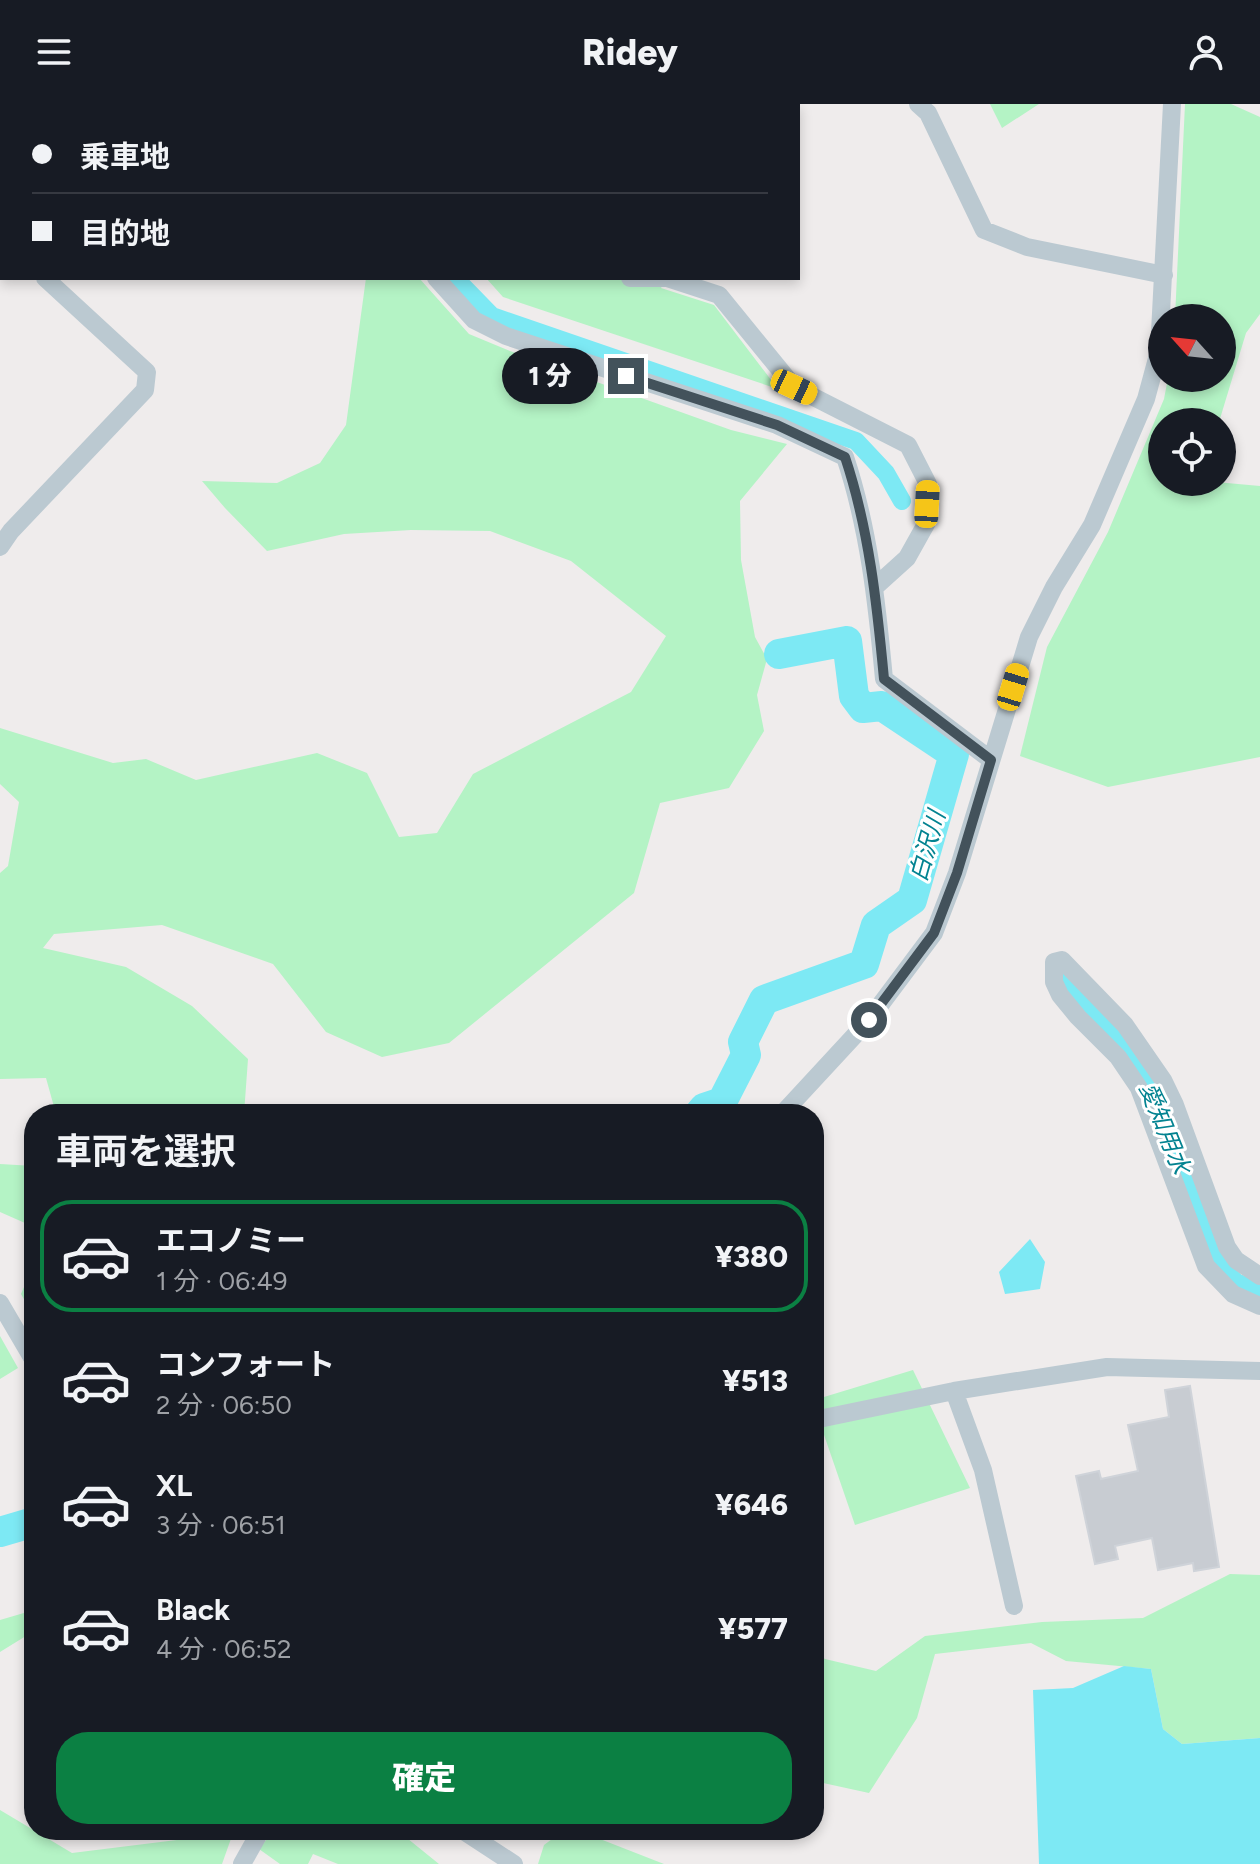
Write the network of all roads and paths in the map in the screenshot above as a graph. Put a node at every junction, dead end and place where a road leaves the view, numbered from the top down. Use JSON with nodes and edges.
{"nodes":[{"id":1,"x":918,"y":104,"type":"edge"},
{"id":2,"x":1172,"y":104,"type":"edge"},
{"id":3,"x":1164,"y":275,"type":"junction"},
{"id":4,"x":47,"y":280,"type":"edge"},
{"id":5,"x":438,"y":280,"type":"edge"},
{"id":6,"x":673,"y":280,"type":"edge"},
{"id":7,"x":6,"y":526,"type":"edge"},
{"id":8,"x":0,"y":547,"type":"edge"},
{"id":9,"x":876,"y":586,"type":"junction"},
{"id":10,"x":991,"y":760,"type":"junction"},
{"id":11,"x":791,"y":1104,"type":"edge"},
{"id":12,"x":1260,"y":1276,"type":"edge"},
{"id":13,"x":0,"y":1303,"type":"edge"},
{"id":14,"x":1260,"y":1306,"type":"edge"},
{"id":15,"x":24,"y":1344,"type":"edge"},
{"id":16,"x":1260,"y":1371,"type":"edge"},
{"id":17,"x":954,"y":1391,"type":"junction"},
{"id":18,"x":824,"y":1418,"type":"edge"},
{"id":19,"x":1014,"y":1606,"type":"dead end"},
{"id":20,"x":255,"y":1840,"type":"edge"},
{"id":21,"x":477,"y":1840,"type":"edge"},
{"id":22,"x":242,"y":1864,"type":"edge"},
{"id":23,"x":514,"y":1864,"type":"edge"}],
"edges":[{"from":1,"to":3,"type":"street"},
{"from":2,"to":3,"type":"street"},
{"from":3,"to":10,"type":"street"},
{"from":4,"to":7,"type":"street"},
{"from":5,"to":9,"type":"street"},
{"from":6,"to":9,"type":"street"},
{"from":7,"to":8,"type":"street"},
{"from":9,"to":10,"type":"street"},
{"from":10,"to":11,"type":"street"},
{"from":12,"to":14,"type":"street"},
{"from":13,"to":15,"type":"street"},
{"from":16,"to":17,"type":"street"},
{"from":17,"to":18,"type":"street"},
{"from":17,"to":19,"type":"street"},
{"from":20,"to":22,"type":"street"},
{"from":21,"to":23,"type":"street"}]}
